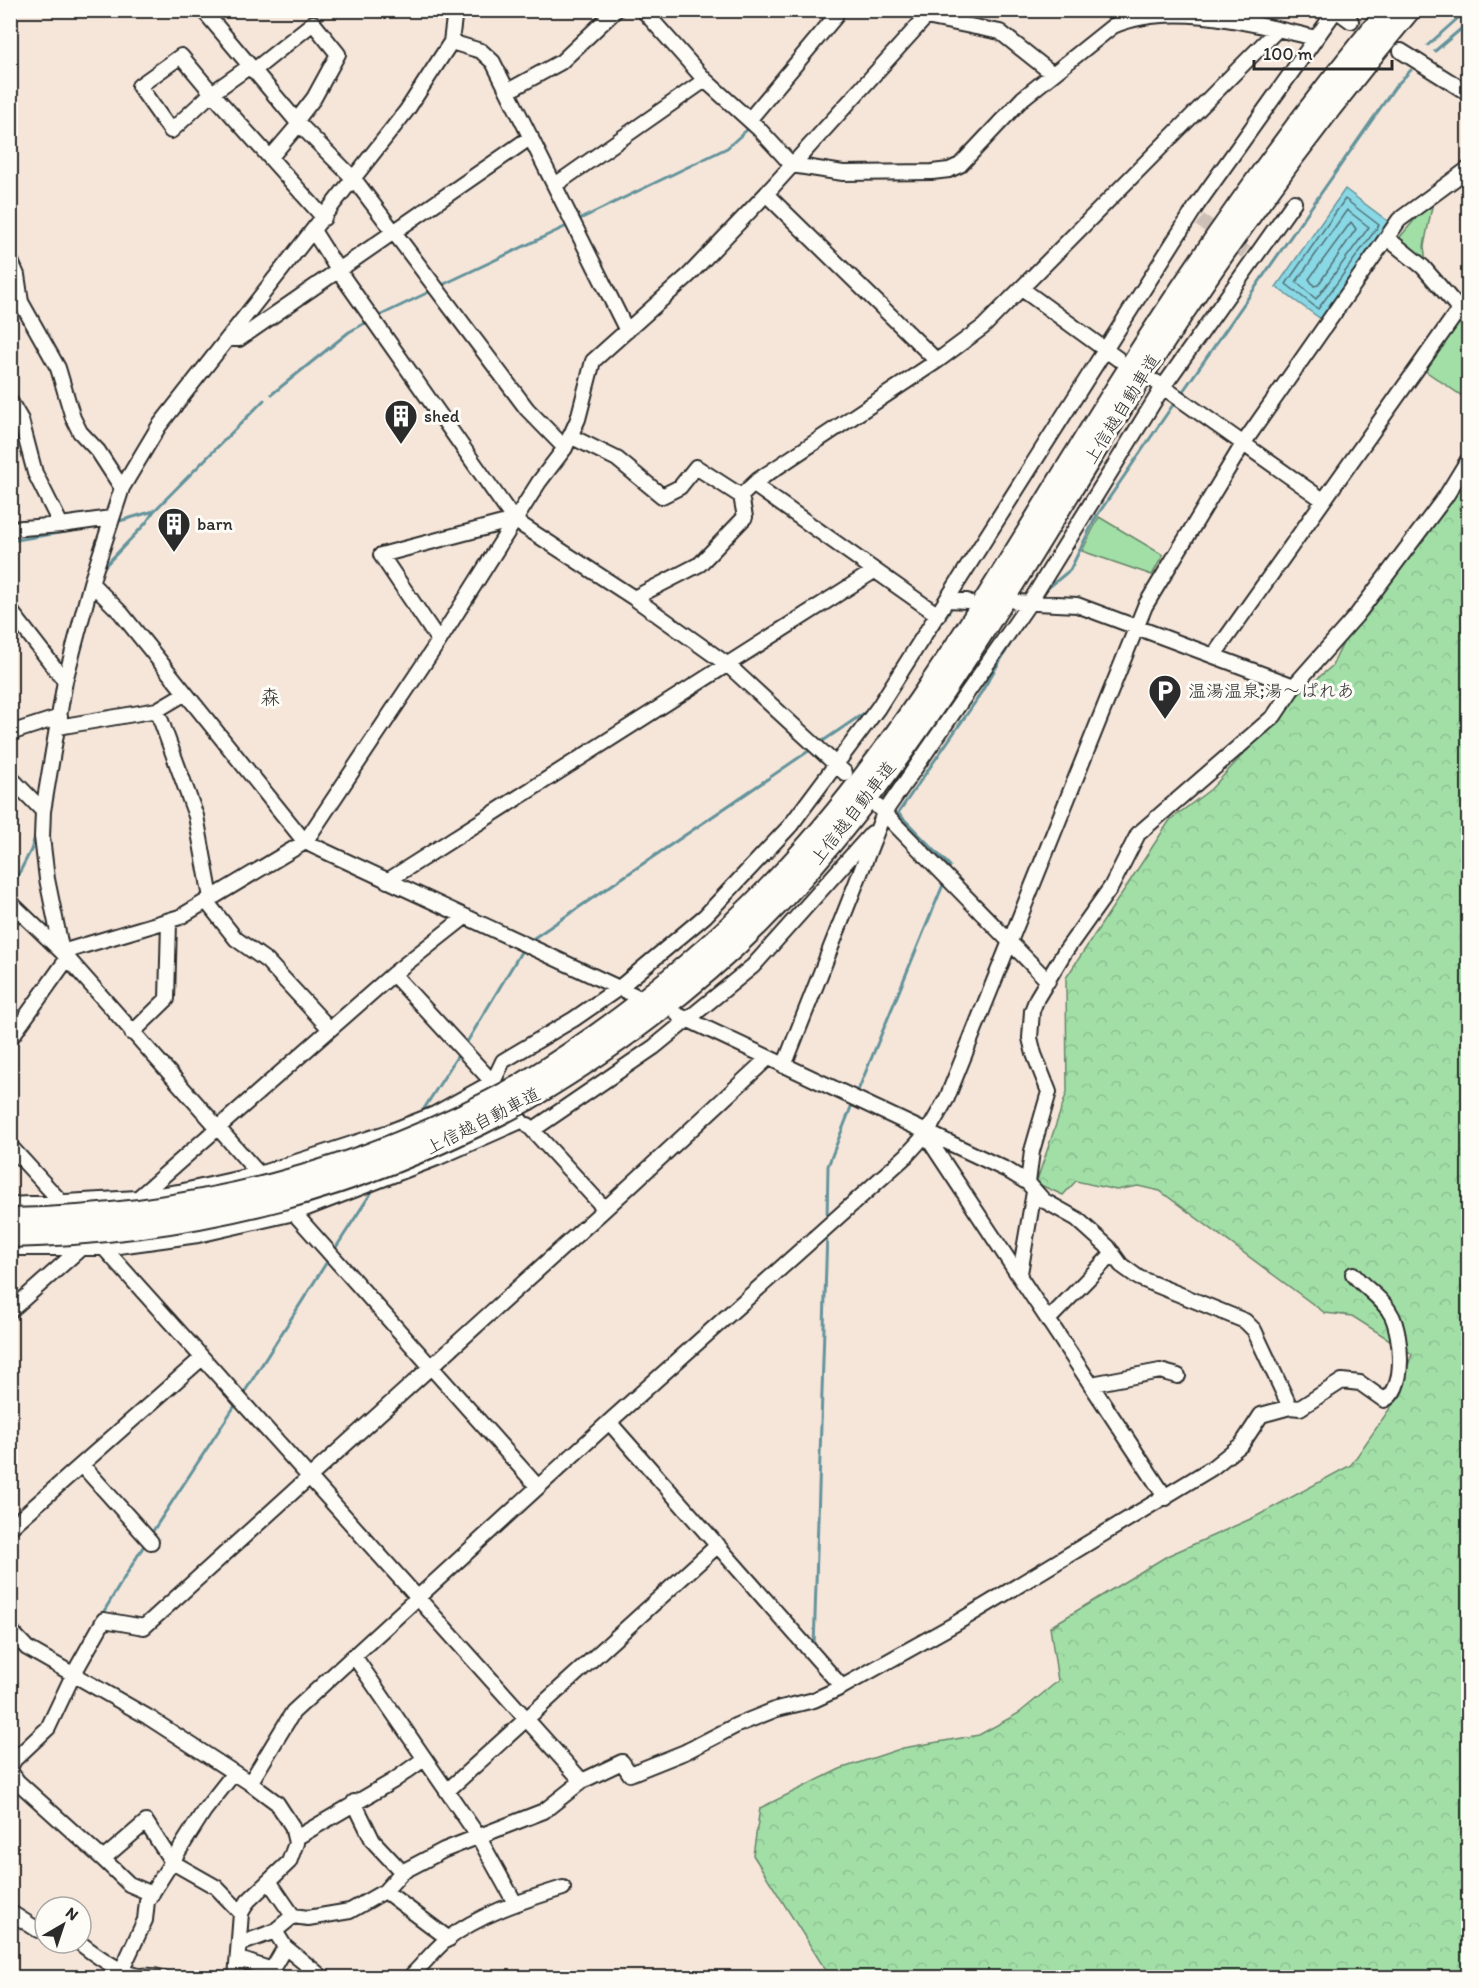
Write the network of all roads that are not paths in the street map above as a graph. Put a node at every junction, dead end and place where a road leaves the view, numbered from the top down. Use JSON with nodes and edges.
{"nodes":[{"id":1,"x":203,"y":10,"type":"edge"},
{"id":2,"x":455,"y":10,"type":"edge"},
{"id":3,"x":616,"y":10,"type":"edge"},
{"id":4,"x":643,"y":10,"type":"edge"},
{"id":5,"x":836,"y":10,"type":"edge"},
{"id":6,"x":1336,"y":10,"type":"edge"},
{"id":7,"x":1377,"y":10,"type":"edge"},
{"id":8,"x":1388,"y":10,"type":"edge"},
{"id":9,"x":1410,"y":10,"type":"edge"},
{"id":10,"x":1415,"y":10,"type":"edge"},
{"id":11,"x":1351,"y":21,"type":"tunnel mouth"},
{"id":12,"x":1277,"y":30,"type":"junction"},
{"id":13,"x":1316,"y":38,"type":"junction"},
{"id":14,"x":451,"y":42,"type":"junction"},
{"id":15,"x":1401,"y":51,"type":"tunnel mouth"},
{"id":16,"x":251,"y":68,"type":"junction"},
{"id":17,"x":1361,"y":69,"type":"junction"},
{"id":18,"x":1053,"y":74,"type":"junction"},
{"id":19,"x":705,"y":80,"type":"junction"},
{"id":20,"x":508,"y":91,"type":"junction"},
{"id":21,"x":212,"y":93,"type":"junction"},
{"id":22,"x":1468,"y":93,"type":"edge"},
{"id":23,"x":749,"y":120,"type":"junction"},
{"id":24,"x":1299,"y":120,"type":"junction"},
{"id":25,"x":298,"y":122,"type":"junction"},
{"id":26,"x":531,"y":137,"type":"junction"},
{"id":27,"x":270,"y":158,"type":"junction"},
{"id":28,"x":792,"y":165,"type":"junction"},
{"id":29,"x":1468,"y":169,"type":"edge"},
{"id":30,"x":354,"y":179,"type":"junction"},
{"id":31,"x":555,"y":185,"type":"junction"},
{"id":32,"x":766,"y":194,"type":"junction"},
{"id":33,"x":1294,"y":202,"type":"dead end"},
{"id":34,"x":324,"y":218,"type":"junction"},
{"id":35,"x":314,"y":232,"type":"junction"},
{"id":36,"x":393,"y":232,"type":"junction"},
{"id":37,"x":1387,"y":238,"type":"junction"},
{"id":38,"x":10,"y":259,"type":"edge"},
{"id":39,"x":338,"y":270,"type":"junction"},
{"id":40,"x":1022,"y":289,"type":"junction"},
{"id":41,"x":1464,"y":314,"type":"edge"},
{"id":42,"x":627,"y":331,"type":"junction"},
{"id":43,"x":230,"y":339,"type":"junction"},
{"id":44,"x":1106,"y":351,"type":"junction"},
{"id":45,"x":1118,"y":359,"type":"dead end"},
{"id":46,"x":937,"y":362,"type":"junction"},
{"id":47,"x":1159,"y":384,"type":"junction"},
{"id":48,"x":10,"y":401,"type":"edge"},
{"id":49,"x":568,"y":442,"type":"junction"},
{"id":50,"x":1243,"y":444,"type":"junction"},
{"id":51,"x":1468,"y":460,"type":"edge"},
{"id":52,"x":754,"y":485,"type":"junction"},
{"id":53,"x":122,"y":488,"type":"junction"},
{"id":54,"x":741,"y":496,"type":"junction"},
{"id":55,"x":1323,"y":500,"type":"junction"},
{"id":56,"x":111,"y":518,"type":"junction"},
{"id":57,"x":514,"y":520,"type":"junction"},
{"id":58,"x":61,"y":525,"type":"junction"},
{"id":59,"x":10,"y":529,"type":"edge"},
{"id":60,"x":874,"y":571,"type":"junction"},
{"id":61,"x":91,"y":583,"type":"junction"},
{"id":62,"x":634,"y":598,"type":"junction"},
{"id":63,"x":948,"y":600,"type":"junction"},
{"id":64,"x":967,"y":601,"type":"dead end"},
{"id":65,"x":1023,"y":602,"type":"junction"},
{"id":66,"x":10,"y":610,"type":"edge"},
{"id":67,"x":938,"y":615,"type":"junction"},
{"id":68,"x":1137,"y":629,"type":"junction"},
{"id":69,"x":439,"y":641,"type":"junction"},
{"id":70,"x":1214,"y":655,"type":"junction"},
{"id":71,"x":728,"y":665,"type":"junction"},
{"id":72,"x":65,"y":681,"type":"junction"},
{"id":73,"x":1294,"y":686,"type":"junction"},
{"id":74,"x":184,"y":694,"type":"junction"},
{"id":75,"x":157,"y":710,"type":"junction"},
{"id":76,"x":59,"y":722,"type":"junction"},
{"id":77,"x":10,"y":733,"type":"edge"},
{"id":78,"x":841,"y":769,"type":"junction"},
{"id":79,"x":10,"y":777,"type":"edge"},
{"id":80,"x":880,"y":810,"type":"junction"},
{"id":81,"x":43,"y":811,"type":"junction"},
{"id":82,"x":875,"y":829,"type":"junction"},
{"id":83,"x":305,"y":843,"type":"junction"},
{"id":84,"x":387,"y":881,"type":"junction"},
{"id":85,"x":209,"y":900,"type":"junction"},
{"id":86,"x":10,"y":902,"type":"edge"},
{"id":87,"x":465,"y":917,"type":"junction"},
{"id":88,"x":169,"y":922,"type":"junction"},
{"id":89,"x":1010,"y":941,"type":"junction"},
{"id":90,"x":65,"y":956,"type":"junction"},
{"id":91,"x":393,"y":974,"type":"junction"},
{"id":92,"x":1048,"y":981,"type":"junction"},
{"id":93,"x":618,"y":988,"type":"junction"},
{"id":94,"x":634,"y":995,"type":"dead end"},
{"id":95,"x":683,"y":1018,"type":"junction"},
{"id":96,"x":330,"y":1029,"type":"junction"},
{"id":97,"x":132,"y":1033,"type":"junction"},
{"id":98,"x":10,"y":1039,"type":"edge"},
{"id":99,"x":768,"y":1058,"type":"junction"},
{"id":100,"x":784,"y":1066,"type":"junction"},
{"id":101,"x":493,"y":1082,"type":"junction"},
{"id":102,"x":525,"y":1092,"type":"junction"},
{"id":103,"x":521,"y":1121,"type":"junction"},
{"id":104,"x":217,"y":1127,"type":"junction"},
{"id":105,"x":534,"y":1129,"type":"junction"},
{"id":106,"x":927,"y":1133,"type":"junction"},
{"id":107,"x":10,"y":1146,"type":"edge"},
{"id":108,"x":259,"y":1174,"type":"junction"},
{"id":109,"x":1031,"y":1188,"type":"junction"},
{"id":110,"x":138,"y":1198,"type":"junction"},
{"id":111,"x":62,"y":1203,"type":"junction"},
{"id":112,"x":10,"y":1204,"type":"edge"},
{"id":113,"x":605,"y":1209,"type":"junction"},
{"id":114,"x":294,"y":1213,"type":"junction"},
{"id":115,"x":10,"y":1219,"type":"edge"},
{"id":116,"x":10,"y":1237,"type":"edge"},
{"id":117,"x":10,"y":1248,"type":"edge"},
{"id":118,"x":81,"y":1248,"type":"junction"},
{"id":119,"x":104,"y":1248,"type":"junction"},
{"id":120,"x":1113,"y":1253,"type":"junction"},
{"id":121,"x":1020,"y":1274,"type":"junction"},
{"id":122,"x":1353,"y":1274,"type":"dead end"},
{"id":123,"x":10,"y":1311,"type":"edge"},
{"id":124,"x":1049,"y":1318,"type":"junction"},
{"id":125,"x":201,"y":1358,"type":"junction"},
{"id":126,"x":432,"y":1366,"type":"junction"},
{"id":127,"x":1178,"y":1376,"type":"dead end"},
{"id":128,"x":1092,"y":1384,"type":"junction"},
{"id":129,"x":1290,"y":1407,"type":"junction"},
{"id":130,"x":609,"y":1422,"type":"junction"},
{"id":131,"x":82,"y":1465,"type":"junction"},
{"id":132,"x":312,"y":1477,"type":"junction"},
{"id":133,"x":538,"y":1487,"type":"junction"},
{"id":134,"x":1166,"y":1498,"type":"junction"},
{"id":135,"x":10,"y":1528,"type":"edge"},
{"id":136,"x":152,"y":1542,"type":"dead end"},
{"id":137,"x":718,"y":1545,"type":"junction"},
{"id":138,"x":418,"y":1597,"type":"junction"},
{"id":139,"x":10,"y":1630,"type":"edge"},
{"id":140,"x":354,"y":1656,"type":"junction"},
{"id":141,"x":73,"y":1675,"type":"junction"},
{"id":142,"x":842,"y":1687,"type":"junction"},
{"id":143,"x":528,"y":1719,"type":"junction"},
{"id":144,"x":424,"y":1759,"type":"junction"},
{"id":145,"x":11,"y":1764,"type":"edge"},
{"id":146,"x":234,"y":1773,"type":"junction"},
{"id":147,"x":582,"y":1781,"type":"junction"},
{"id":148,"x":250,"y":1782,"type":"junction"},
{"id":149,"x":447,"y":1791,"type":"junction"},
{"id":150,"x":354,"y":1802,"type":"junction"},
{"id":151,"x":478,"y":1836,"type":"junction"},
{"id":152,"x":296,"y":1838,"type":"junction"},
{"id":153,"x":103,"y":1859,"type":"junction"},
{"id":154,"x":172,"y":1862,"type":"junction"},
{"id":155,"x":402,"y":1872,"type":"junction"},
{"id":156,"x":269,"y":1881,"type":"junction"},
{"id":157,"x":563,"y":1888,"type":"dead end"},
{"id":158,"x":385,"y":1891,"type":"junction"},
{"id":159,"x":152,"y":1894,"type":"junction"},
{"id":160,"x":515,"y":1903,"type":"junction"},
{"id":161,"x":10,"y":1912,"type":"edge"},
{"id":162,"x":241,"y":1913,"type":"junction"},
{"id":163,"x":293,"y":1916,"type":"junction"},
{"id":164,"x":33,"y":1927,"type":"edge"},
{"id":165,"x":275,"y":1931,"type":"junction"},
{"id":166,"x":449,"y":1939,"type":"junction"},
{"id":167,"x":240,"y":1944,"type":"junction"},
{"id":168,"x":285,"y":1947,"type":"junction"},
{"id":169,"x":93,"y":1951,"type":"edge"},
{"id":170,"x":239,"y":1959,"type":"junction"},
{"id":171,"x":264,"y":1973,"type":"edge"},
{"id":172,"x":119,"y":1975,"type":"edge"},
{"id":173,"x":163,"y":1977,"type":"edge"},
{"id":174,"x":236,"y":1977,"type":"edge"},
{"id":175,"x":323,"y":1977,"type":"edge"},
{"id":176,"x":409,"y":1977,"type":"edge"}],
"edges":[{"from":1,"to":16,"type":"street"},
{"from":2,"to":14,"type":"street"},
{"from":3,"to":20,"type":"street"},
{"from":4,"to":19,"type":"street"},
{"from":5,"to":23,"type":"street"},
{"from":6,"to":11,"type":"street"},
{"from":6,"to":13,"type":"street"},
{"from":7,"to":24,"type":"highway"},
{"from":8,"to":24,"type":"highway","name":"上信越自動車道"},
{"from":9,"to":17,"type":"highway","name":"上信越自動車道"},
{"from":10,"to":17,"type":"highway"},
{"from":12,"to":13,"type":"street"},
{"from":12,"to":18,"type":"street"},
{"from":12,"to":40,"type":"street"},
{"from":13,"to":44,"type":"street"},
{"from":14,"to":20,"type":"street"},
{"from":14,"to":30,"type":"street"},
{"from":15,"to":22,"type":"street"},
{"from":16,"to":21,"type":"street"},
{"from":16,"to":25,"type":"street"},
{"from":16,"to":25,"type":"street"},
{"from":17,"to":102,"type":"highway","name":"上信越自動車道"},
{"from":18,"to":28,"type":"street"},
{"from":18,"to":28,"type":"street"},
{"from":19,"to":23,"type":"street"},
{"from":19,"to":31,"type":"street"},
{"from":20,"to":26,"type":"street"},
{"from":21,"to":21,"type":"street"},
{"from":21,"to":27,"type":"street"},
{"from":23,"to":28,"type":"street"},
{"from":24,"to":102,"type":"highway","name":"上信越自動車道"},
{"from":25,"to":27,"type":"street"},
{"from":25,"to":30,"type":"street"},
{"from":26,"to":31,"type":"street"},
{"from":26,"to":36,"type":"street"},
{"from":27,"to":34,"type":"street"},
{"from":28,"to":32,"type":"street"},
{"from":29,"to":37,"type":"street"},
{"from":30,"to":34,"type":"street"},
{"from":30,"to":36,"type":"street"},
{"from":31,"to":42,"type":"street"},
{"from":32,"to":42,"type":"street"},
{"from":32,"to":46,"type":"street"},
{"from":33,"to":47,"type":"street"},
{"from":34,"to":35,"type":"street"},
{"from":35,"to":39,"type":"street"},
{"from":35,"to":43,"type":"street"},
{"from":36,"to":39,"type":"street"},
{"from":36,"to":49,"type":"street"},
{"from":37,"to":41,"type":"street"},
{"from":37,"to":50,"type":"street"},
{"from":38,"to":53,"type":"street"},
{"from":39,"to":43,"type":"street"},
{"from":39,"to":57,"type":"street"},
{"from":40,"to":44,"type":"street"},
{"from":40,"to":46,"type":"street"},
{"from":41,"to":55,"type":"street"},
{"from":42,"to":49,"type":"street"},
{"from":43,"to":53,"type":"street"},
{"from":44,"to":45,"type":"street"},
{"from":44,"to":63,"type":"street"},
{"from":46,"to":52,"type":"street"},
{"from":47,"to":50,"type":"street"},
{"from":47,"to":65,"type":"street"},
{"from":48,"to":58,"type":"street"},
{"from":49,"to":54,"type":"street"},
{"from":49,"to":57,"type":"street"},
{"from":50,"to":55,"type":"street"},
{"from":50,"to":68,"type":"street"},
{"from":51,"to":73,"type":"street"},
{"from":52,"to":54,"type":"street"},
{"from":52,"to":60,"type":"street"},
{"from":53,"to":56,"type":"street"},
{"from":54,"to":62,"type":"street"},
{"from":55,"to":70,"type":"street"},
{"from":56,"to":58,"type":"street"},
{"from":56,"to":61,"type":"street"},
{"from":57,"to":62,"type":"street"},
{"from":57,"to":69,"type":"street"},
{"from":57,"to":69,"type":"street"},
{"from":58,"to":59,"type":"street"},
{"from":60,"to":67,"type":"street"},
{"from":60,"to":71,"type":"street"},
{"from":61,"to":72,"type":"street"},
{"from":61,"to":74,"type":"street"},
{"from":62,"to":71,"type":"street"},
{"from":63,"to":64,"type":"street"},
{"from":63,"to":67,"type":"street"},
{"from":65,"to":68,"type":"street"},
{"from":65,"to":80,"type":"street"},
{"from":66,"to":72,"type":"street"},
{"from":67,"to":78,"type":"street"},
{"from":68,"to":70,"type":"street"},
{"from":68,"to":89,"type":"street"},
{"from":69,"to":83,"type":"street"},
{"from":70,"to":73,"type":"street"},
{"from":71,"to":78,"type":"street"},
{"from":71,"to":84,"type":"street"},
{"from":72,"to":76,"type":"street"},
{"from":73,"to":92,"type":"street"},
{"from":74,"to":75,"type":"street"},
{"from":74,"to":83,"type":"street"},
{"from":75,"to":76,"type":"street"},
{"from":75,"to":85,"type":"street"},
{"from":76,"to":77,"type":"street"},
{"from":76,"to":81,"type":"street"},
{"from":78,"to":93,"type":"street"},
{"from":79,"to":81,"type":"street"},
{"from":80,"to":82,"type":"street"},
{"from":80,"to":89,"type":"street"},
{"from":81,"to":90,"type":"street"},
{"from":82,"to":95,"type":"street"},
{"from":82,"to":100,"type":"street"},
{"from":83,"to":84,"type":"street"},
{"from":83,"to":85,"type":"street"},
{"from":84,"to":87,"type":"street"},
{"from":85,"to":88,"type":"street"},
{"from":85,"to":96,"type":"street"},
{"from":86,"to":90,"type":"street"},
{"from":87,"to":91,"type":"street"},
{"from":87,"to":93,"type":"street"},
{"from":88,"to":90,"type":"street"},
{"from":88,"to":97,"type":"street"},
{"from":89,"to":92,"type":"street"},
{"from":89,"to":106,"type":"street"},
{"from":90,"to":97,"type":"street"},
{"from":90,"to":98,"type":"street"},
{"from":91,"to":96,"type":"street"},
{"from":91,"to":101,"type":"street"},
{"from":92,"to":109,"type":"street"},
{"from":93,"to":94,"type":"street"},
{"from":93,"to":101,"type":"street"},
{"from":95,"to":99,"type":"street"},
{"from":95,"to":105,"type":"street"},
{"from":96,"to":104,"type":"street"},
{"from":97,"to":104,"type":"street"},
{"from":99,"to":100,"type":"street"},
{"from":99,"to":113,"type":"street"},
{"from":100,"to":106,"type":"street"},
{"from":101,"to":103,"type":"street"},
{"from":101,"to":108,"type":"street"},
{"from":102,"to":115,"type":"highway","name":"上信越自動車道","bridge":true},
{"from":102,"to":116,"type":"highway","name":"上信越自動車道","bridge":true},
{"from":103,"to":105,"type":"street"},
{"from":103,"to":114,"type":"street"},
{"from":104,"to":108,"type":"street"},
{"from":104,"to":110,"type":"street"},
{"from":105,"to":113,"type":"street"},
{"from":106,"to":109,"type":"street"},
{"from":106,"to":121,"type":"street"},
{"from":106,"to":130,"type":"street"},
{"from":107,"to":111,"type":"street"},
{"from":108,"to":110,"type":"street"},
{"from":109,"to":120,"type":"street"},
{"from":109,"to":121,"type":"street"},
{"from":110,"to":111,"type":"street"},
{"from":111,"to":112,"type":"street"},
{"from":113,"to":126,"type":"street"},
{"from":114,"to":119,"type":"street"},
{"from":114,"to":126,"type":"street"},
{"from":117,"to":118,"type":"street"},
{"from":118,"to":119,"type":"street"},
{"from":118,"to":123,"type":"street"},
{"from":119,"to":125,"type":"street"},
{"from":120,"to":124,"type":"street"},
{"from":120,"to":129,"type":"street"},
{"from":121,"to":124,"type":"street"},
{"from":122,"to":129,"type":"street"},
{"from":124,"to":128,"type":"street"},
{"from":125,"to":131,"type":"street"},
{"from":125,"to":132,"type":"street"},
{"from":126,"to":132,"type":"street"},
{"from":126,"to":133,"type":"street"},
{"from":127,"to":128,"type":"street"},
{"from":128,"to":134,"type":"street"},
{"from":129,"to":134,"type":"street"},
{"from":130,"to":133,"type":"street"},
{"from":130,"to":137,"type":"street"},
{"from":131,"to":135,"type":"street"},
{"from":131,"to":136,"type":"street"},
{"from":132,"to":138,"type":"street"},
{"from":132,"to":141,"type":"street"},
{"from":133,"to":138,"type":"street"},
{"from":134,"to":142,"type":"street"},
{"from":137,"to":142,"type":"street"},
{"from":137,"to":143,"type":"street"},
{"from":138,"to":140,"type":"street"},
{"from":138,"to":143,"type":"street"},
{"from":139,"to":141,"type":"street"},
{"from":140,"to":144,"type":"street"},
{"from":140,"to":148,"type":"street"},
{"from":141,"to":145,"type":"street"},
{"from":141,"to":146,"type":"street"},
{"from":142,"to":147,"type":"street"},
{"from":143,"to":147,"type":"street"},
{"from":143,"to":149,"type":"street"},
{"from":144,"to":149,"type":"street"},
{"from":144,"to":150,"type":"street"},
{"from":145,"to":153,"type":"street"},
{"from":146,"to":148,"type":"street"},
{"from":146,"to":154,"type":"street"},
{"from":147,"to":151,"type":"street"},
{"from":148,"to":152,"type":"street"},
{"from":149,"to":151,"type":"street"},
{"from":150,"to":152,"type":"street"},
{"from":150,"to":155,"type":"street"},
{"from":151,"to":155,"type":"street"},
{"from":151,"to":160,"type":"street"},
{"from":152,"to":156,"type":"street"},
{"from":153,"to":154,"type":"street"},
{"from":153,"to":159,"type":"street"},
{"from":154,"to":159,"type":"street"},
{"from":154,"to":162,"type":"street"},
{"from":155,"to":158,"type":"street"},
{"from":156,"to":162,"type":"street"},
{"from":156,"to":163,"type":"street"},
{"from":157,"to":160,"type":"street"},
{"from":158,"to":163,"type":"street"},
{"from":158,"to":166,"type":"street"},
{"from":159,"to":172,"type":"street"},
{"from":160,"to":166,"type":"street"},
{"from":161,"to":164,"type":"street"},
{"from":162,"to":167,"type":"street"},
{"from":163,"to":165,"type":"street"},
{"from":165,"to":167,"type":"street"},
{"from":165,"to":168,"type":"street"},
{"from":166,"to":176,"type":"street"},
{"from":167,"to":170,"type":"street"},
{"from":168,"to":171,"type":"street"},
{"from":168,"to":175,"type":"street"},
{"from":169,"to":172,"type":"street"},
{"from":170,"to":171,"type":"street"},
{"from":170,"to":174,"type":"street"},
{"from":172,"to":173,"type":"street"}]}
